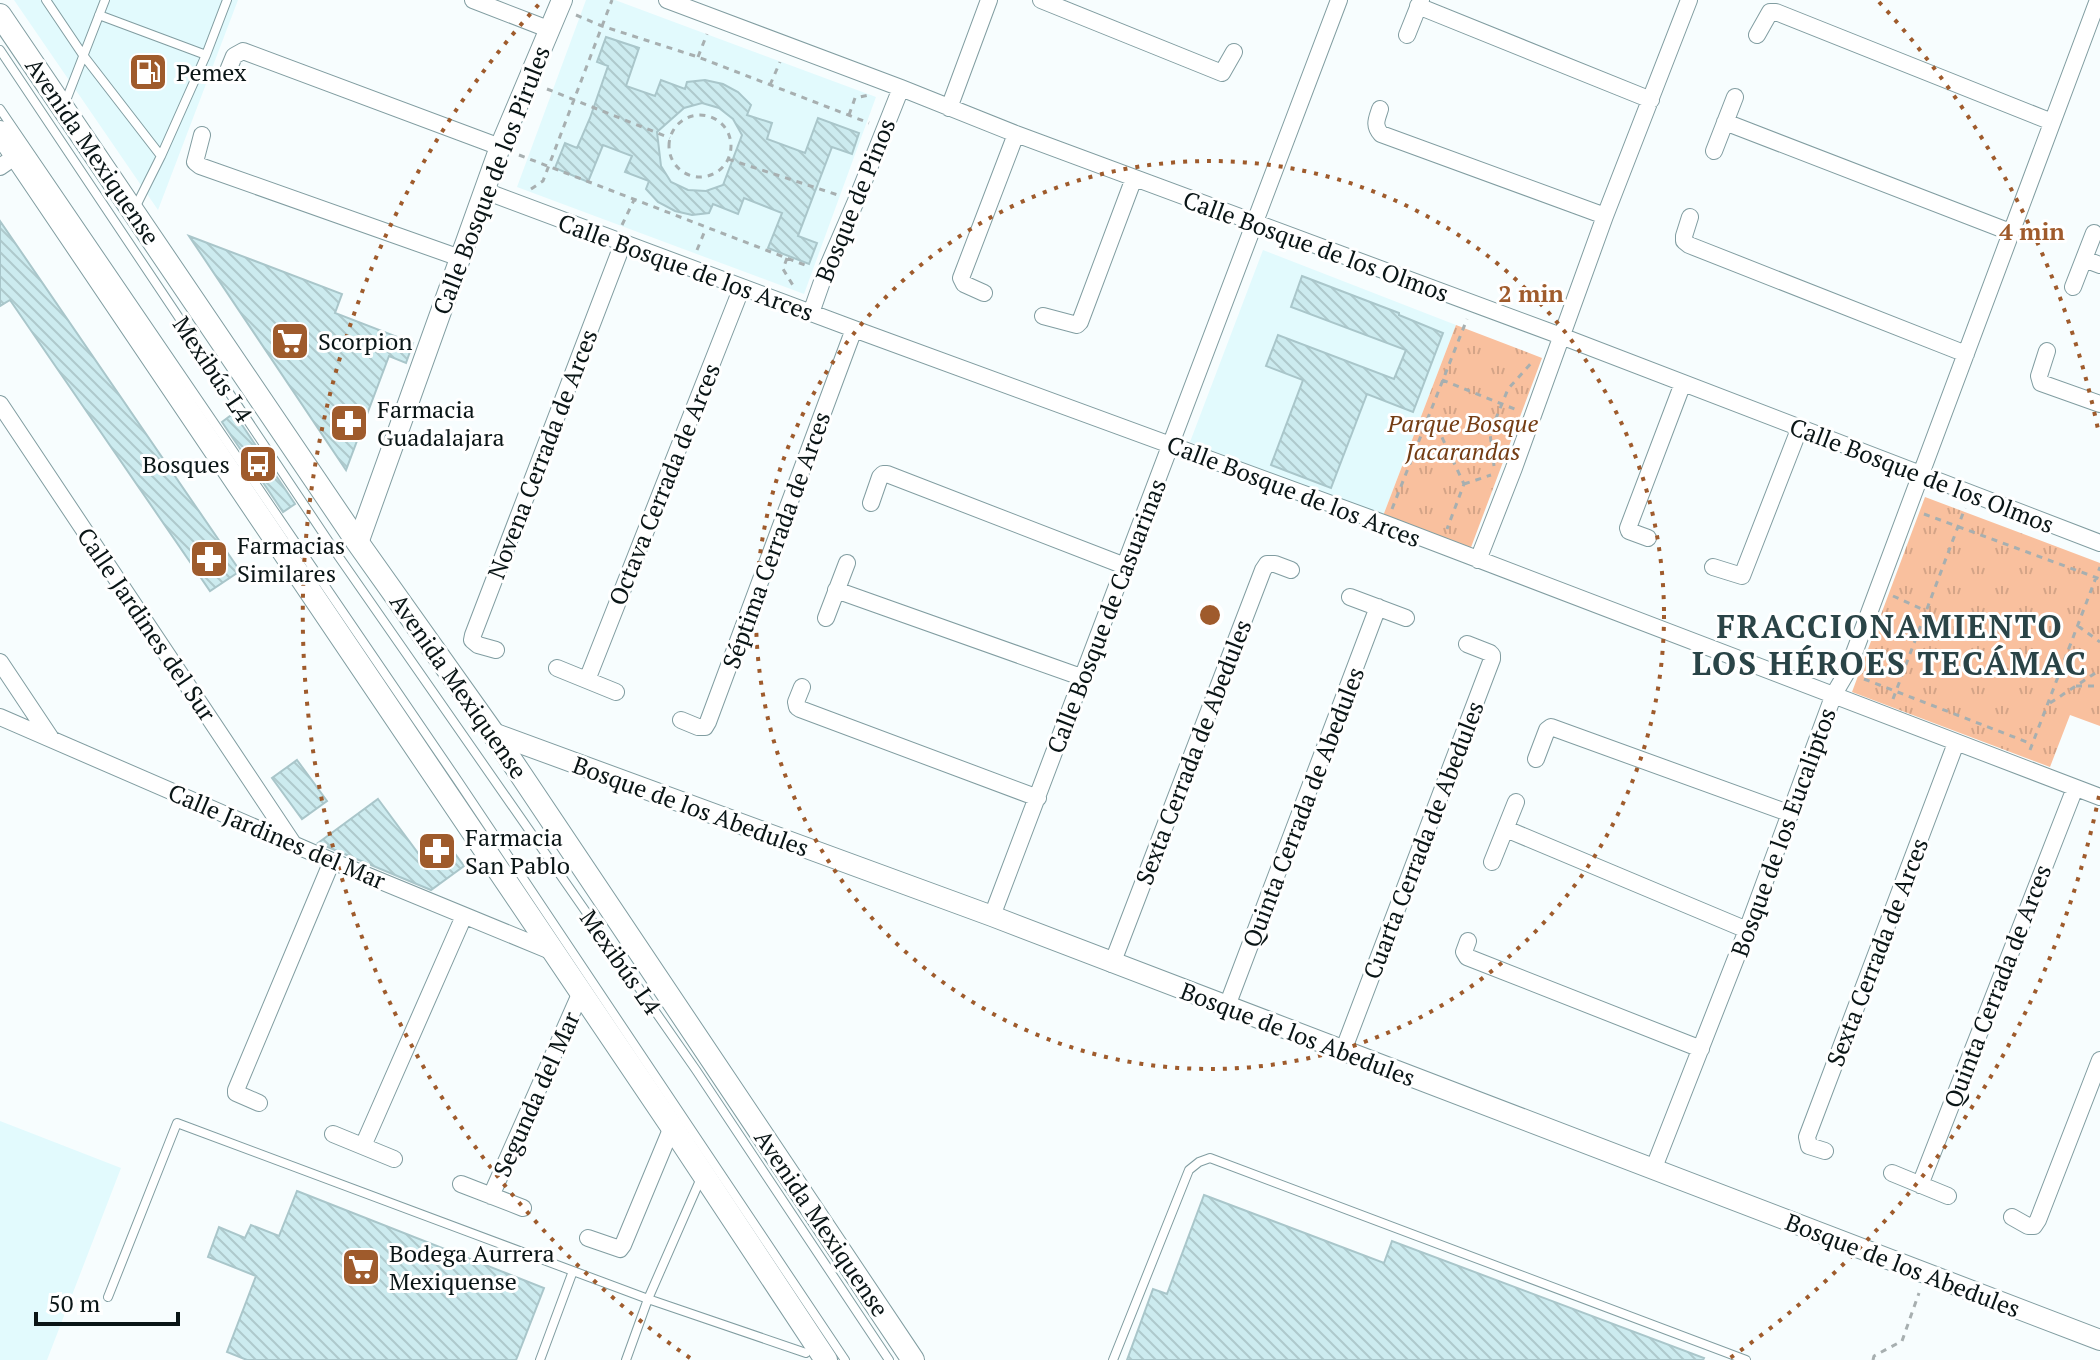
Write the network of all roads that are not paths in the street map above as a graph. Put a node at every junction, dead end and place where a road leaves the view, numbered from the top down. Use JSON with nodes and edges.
{"nodes":[{"id":1,"x":46,"y":0,"type":"edge"},
{"id":2,"x":105,"y":0,"type":"edge"},
{"id":3,"x":227,"y":0,"type":"edge"},
{"id":4,"x":473,"y":0,"type":"edge"},
{"id":5,"x":667,"y":0,"type":"edge"},
{"id":6,"x":989,"y":0,"type":"edge"},
{"id":7,"x":1041,"y":0,"type":"edge"},
{"id":8,"x":1339,"y":0,"type":"edge"},
{"id":9,"x":1689,"y":0,"type":"edge"},
{"id":10,"x":2098,"y":0,"type":"edge"},
{"id":11,"x":1420,"y":3,"type":"edge"},
{"id":12,"x":560,"y":4,"type":"edge"},
{"id":13,"x":0,"y":15,"type":"edge"},
{"id":14,"x":99,"y":15,"type":"junction"},
{"id":15,"x":548,"y":29,"type":"junction"},
{"id":16,"x":1407,"y":35,"type":"dead end"},
{"id":17,"x":1757,"y":35,"type":"dead end"},
{"id":18,"x":0,"y":50,"type":"edge"},
{"id":19,"x":1234,"y":52,"type":"dead end"},
{"id":20,"x":83,"y":55,"type":"junction"},
{"id":21,"x":206,"y":55,"type":"junction"},
{"id":22,"x":227,"y":73,"type":"dead end"},
{"id":23,"x":901,"y":88,"type":"junction"},
{"id":24,"x":1735,"y":97,"type":"dead end"},
{"id":25,"x":1651,"y":100,"type":"junction"},
{"id":26,"x":63,"y":107,"type":"junction"},
{"id":27,"x":949,"y":108,"type":"junction"},
{"id":28,"x":0,"y":109,"type":"edge"},
{"id":29,"x":1380,"y":109,"type":"dead end"},
{"id":30,"x":1725,"y":122,"type":"junction"},
{"id":31,"x":2052,"y":122,"type":"junction"},
{"id":32,"x":0,"y":132,"type":"edge"},
{"id":33,"x":1016,"y":134,"type":"junction"},
{"id":34,"x":202,"y":135,"type":"dead end"},
{"id":35,"x":500,"y":147,"type":"junction"},
{"id":36,"x":1714,"y":151,"type":"dead end"},
{"id":37,"x":161,"y":156,"type":"junction"},
{"id":38,"x":8,"y":162,"type":"edge"},
{"id":39,"x":1134,"y":178,"type":"junction"},
{"id":40,"x":485,"y":191,"type":"junction"},
{"id":41,"x":133,"y":212,"type":"junction"},
{"id":42,"x":1605,"y":216,"type":"junction"},
{"id":43,"x":1690,"y":217,"type":"dead end"},
{"id":44,"x":1255,"y":223,"type":"junction"},
{"id":45,"x":2010,"y":232,"type":"junction"},
{"id":46,"x":2094,"y":233,"type":"dead end"},
{"id":47,"x":619,"y":242,"type":"junction"},
{"id":48,"x":460,"y":258,"type":"junction"},
{"id":49,"x":2084,"y":259,"type":"junction"},
{"id":50,"x":2100,"y":265,"type":"edge"},
{"id":51,"x":742,"y":287,"type":"junction"},
{"id":52,"x":2073,"y":287,"type":"dead end"},
{"id":53,"x":984,"y":293,"type":"dead end"},
{"id":54,"x":811,"y":313,"type":"junction"},
{"id":55,"x":1043,"y":316,"type":"dead end"},
{"id":56,"x":854,"y":329,"type":"junction"},
{"id":57,"x":1561,"y":336,"type":"junction"},
{"id":58,"x":2047,"y":351,"type":"dead end"},
{"id":59,"x":1966,"y":354,"type":"junction"},
{"id":60,"x":1683,"y":383,"type":"junction"},
{"id":61,"x":0,"y":404,"type":"edge"},
{"id":62,"x":2100,"y":404,"type":"edge"},
{"id":63,"x":1800,"y":427,"type":"junction"},
{"id":64,"x":1171,"y":444,"type":"junction"},
{"id":65,"x":1922,"y":474,"type":"junction"},
{"id":66,"x":871,"y":503,"type":"dead end"},
{"id":67,"x":1648,"y":538,"type":"dead end"},
{"id":68,"x":358,"y":543,"type":"junction"},
{"id":69,"x":2100,"y":543,"type":"edge"},
{"id":70,"x":1478,"y":560,"type":"junction"},
{"id":71,"x":847,"y":563,"type":"dead end"},
{"id":72,"x":1125,"y":566,"type":"junction"},
{"id":73,"x":1713,"y":567,"type":"dead end"},
{"id":74,"x":1291,"y":570,"type":"dead end"},
{"id":75,"x":836,"y":590,"type":"junction"},
{"id":76,"x":1350,"y":597,"type":"dead end"},
{"id":77,"x":1378,"y":607,"type":"junction"},
{"id":78,"x":826,"y":618,"type":"dead end"},
{"id":79,"x":1406,"y":618,"type":"dead end"},
{"id":80,"x":1467,"y":644,"type":"dead end"},
{"id":81,"x":496,"y":650,"type":"dead end"},
{"id":82,"x":0,"y":662,"type":"edge"},
{"id":83,"x":557,"y":668,"type":"dead end"},
{"id":84,"x":1081,"y":677,"type":"junction"},
{"id":85,"x":587,"y":680,"type":"junction"},
{"id":86,"x":802,"y":687,"type":"dead end"},
{"id":87,"x":616,"y":692,"type":"dead end"},
{"id":88,"x":1834,"y":694,"type":"junction"},
{"id":89,"x":0,"y":717,"type":"edge"},
{"id":90,"x":681,"y":720,"type":"dead end"},
{"id":91,"x":493,"y":733,"type":"junction"},
{"id":92,"x":51,"y":739,"type":"junction"},
{"id":93,"x":1956,"y":743,"type":"junction"},
{"id":94,"x":1536,"y":759,"type":"dead end"},
{"id":95,"x":2075,"y":788,"type":"junction"},
{"id":96,"x":2100,"y":797,"type":"edge"},
{"id":97,"x":1038,"y":798,"type":"junction"},
{"id":98,"x":1516,"y":802,"type":"dead end"},
{"id":99,"x":1791,"y":814,"type":"junction"},
{"id":100,"x":1506,"y":829,"type":"junction"},
{"id":101,"x":293,"y":843,"type":"junction"},
{"id":102,"x":332,"y":861,"type":"junction"},
{"id":103,"x":1492,"y":862,"type":"dead end"},
{"id":104,"x":464,"y":916,"type":"junction"},
{"id":105,"x":992,"y":916,"type":"junction"},
{"id":106,"x":1747,"y":930,"type":"junction"},
{"id":107,"x":1468,"y":941,"type":"dead end"},
{"id":108,"x":554,"y":952,"type":"junction"},
{"id":109,"x":1112,"y":964,"type":"junction"},
{"id":110,"x":581,"y":992,"type":"junction"},
{"id":111,"x":1227,"y":1006,"type":"junction"},
{"id":112,"x":1701,"y":1049,"type":"junction"},
{"id":113,"x":1343,"y":1051,"type":"junction"},
{"id":114,"x":2100,"y":1060,"type":"edge"},
{"id":115,"x":259,"y":1103,"type":"dead end"},
{"id":116,"x":672,"y":1127,"type":"junction"},
{"id":117,"x":333,"y":1134,"type":"dead end"},
{"id":118,"x":363,"y":1146,"type":"junction"},
{"id":119,"x":1825,"y":1151,"type":"dead end"},
{"id":120,"x":394,"y":1159,"type":"dead end"},
{"id":121,"x":1653,"y":1170,"type":"junction"},
{"id":122,"x":703,"y":1173,"type":"junction"},
{"id":123,"x":1892,"y":1173,"type":"dead end"},
{"id":124,"x":461,"y":1184,"type":"dead end"},
{"id":125,"x":1920,"y":1185,"type":"junction"},
{"id":126,"x":491,"y":1196,"type":"junction"},
{"id":127,"x":1948,"y":1196,"type":"dead end"},
{"id":128,"x":523,"y":1208,"type":"dead end"},
{"id":129,"x":2012,"y":1217,"type":"dead end"},
{"id":130,"x":588,"y":1238,"type":"dead end"},
{"id":131,"x":573,"y":1271,"type":"junction"},
{"id":132,"x":108,"y":1297,"type":"dead end"},
{"id":133,"x":648,"y":1299,"type":"junction"},
{"id":134,"x":2100,"y":1340,"type":"edge"},
{"id":135,"x":812,"y":1354,"type":"edge"},
{"id":136,"x":540,"y":1360,"type":"edge"},
{"id":137,"x":626,"y":1360,"type":"edge"},
{"id":138,"x":845,"y":1360,"type":"edge"},
{"id":139,"x":889,"y":1360,"type":"edge"},
{"id":140,"x":913,"y":1360,"type":"edge"},
{"id":141,"x":1113,"y":1360,"type":"edge"},
{"id":142,"x":1746,"y":1360,"type":"edge"}],
"edges":[{"from":1,"to":20,"type":"lane"},
{"from":2,"to":14,"type":"lane"},
{"from":3,"to":21,"type":"lane"},
{"from":4,"to":15,"type":"street"},
{"from":5,"to":23,"type":"street","name":"Calle Bosque de los Olmos"},
{"from":6,"to":27,"type":"street"},
{"from":7,"to":19,"type":"street"},
{"from":8,"to":44,"type":"street","name":"Calle Bosque de Casuarinas"},
{"from":9,"to":25,"type":"street"},
{"from":10,"to":31,"type":"street","name":"Bosque de los Eucaliptos"},
{"from":11,"to":16,"type":"street"},
{"from":11,"to":25,"type":"street"},
{"from":12,"to":15,"type":"street","name":"Calle Bosque de los Pirules"},
{"from":13,"to":26,"type":"main road","name":"Avenida Mexiquense"},
{"from":14,"to":20,"type":"lane"},
{"from":14,"to":21,"type":"lane"},
{"from":15,"to":35,"type":"street","name":"Calle Bosque de los Pirules"},
{"from":17,"to":31,"type":"street"},
{"from":18,"to":139,"type":"lane","name":"Mexibús L4"},
{"from":20,"to":26,"type":"lane"},
{"from":20,"to":37,"type":"lane"},
{"from":21,"to":37,"type":"lane"},
{"from":22,"to":35,"type":"street"},
{"from":23,"to":27,"type":"street","name":"Calle Bosque de los Olmos"},
{"from":23,"to":54,"type":"street","name":"Bosque de Pinos"},
{"from":24,"to":30,"type":"street"},
{"from":25,"to":42,"type":"street"},
{"from":26,"to":41,"type":"main road","name":"Avenida Mexiquense"},
{"from":27,"to":33,"type":"street","name":"Calle Bosque de los Olmos"},
{"from":28,"to":138,"type":"lane","name":"Mexibús L4"},
{"from":29,"to":42,"type":"street"},
{"from":30,"to":36,"type":"street"},
{"from":30,"to":45,"type":"street"},
{"from":31,"to":45,"type":"street","name":"Bosque de los Eucaliptos"},
{"from":32,"to":38,"type":"main road"},
{"from":33,"to":39,"type":"street","name":"Calle Bosque de los Olmos"},
{"from":33,"to":53,"type":"street"},
{"from":34,"to":48,"type":"street"},
{"from":35,"to":40,"type":"street","name":"Calle Bosque de los Pirules"},
{"from":37,"to":41,"type":"lane"},
{"from":38,"to":108,"type":"main road"},
{"from":39,"to":44,"type":"street","name":"Calle Bosque de los Olmos"},
{"from":39,"to":55,"type":"street"},
{"from":40,"to":47,"type":"street","name":"Calle Bosque de los Arces"},
{"from":40,"to":48,"type":"street","name":"Calle Bosque de los Pirules"},
{"from":41,"to":68,"type":"main road","name":"Avenida Mexiquense"},
{"from":42,"to":57,"type":"street"},
{"from":43,"to":59,"type":"street"},
{"from":44,"to":57,"type":"street","name":"Calle Bosque de los Olmos"},
{"from":44,"to":64,"type":"street","name":"Calle Bosque de Casuarinas"},
{"from":45,"to":59,"type":"street","name":"Bosque de los Eucaliptos"},
{"from":46,"to":49,"type":"street"},
{"from":47,"to":51,"type":"street","name":"Calle Bosque de los Arces"},
{"from":47,"to":81,"type":"street","name":"Novena Cerrada de Arces"},
{"from":48,"to":68,"type":"street","name":"Calle Bosque de los Pirules"},
{"from":49,"to":50,"type":"street"},
{"from":49,"to":52,"type":"street"},
{"from":51,"to":54,"type":"street","name":"Calle Bosque de los Arces"},
{"from":51,"to":85,"type":"street","name":"Octava Cerrada de Arces"},
{"from":54,"to":56,"type":"street","name":"Calle Bosque de los Arces"},
{"from":56,"to":64,"type":"street","name":"Calle Bosque de los Arces"},
{"from":56,"to":90,"type":"street","name":"Séptima Cerrada de Arces"},
{"from":57,"to":60,"type":"street","name":"Calle Bosque de los Olmos"},
{"from":57,"to":70,"type":"street"},
{"from":58,"to":62,"type":"street"},
{"from":59,"to":65,"type":"street","name":"Bosque de los Eucaliptos"},
{"from":60,"to":63,"type":"street","name":"Calle Bosque de los Olmos"},
{"from":60,"to":67,"type":"street"},
{"from":61,"to":101,"type":"street","name":"Calle Jardines del Sur"},
{"from":63,"to":65,"type":"street","name":"Calle Bosque de los Olmos"},
{"from":63,"to":73,"type":"street"},
{"from":64,"to":70,"type":"street","name":"Calle Bosque de los Arces"},
{"from":64,"to":72,"type":"street","name":"Calle Bosque de Casuarinas"},
{"from":65,"to":69,"type":"street","name":"Calle Bosque de los Olmos"},
{"from":65,"to":88,"type":"street","name":"Bosque de los Eucaliptos"},
{"from":66,"to":72,"type":"street"},
{"from":68,"to":91,"type":"main road","name":"Avenida Mexiquense"},
{"from":70,"to":88,"type":"street","name":"Calle Bosque de los Arces"},
{"from":71,"to":75,"type":"street"},
{"from":72,"to":84,"type":"street","name":"Calle Bosque de Casuarinas"},
{"from":74,"to":109,"type":"street","name":"Sexta Cerrada de Abedules"},
{"from":75,"to":78,"type":"street"},
{"from":75,"to":84,"type":"street"},
{"from":76,"to":77,"type":"street"},
{"from":77,"to":79,"type":"street"},
{"from":77,"to":111,"type":"street","name":"Quinta Cerrada de Abedules"},
{"from":80,"to":113,"type":"street","name":"Cuarta Cerrada de Abedules"},
{"from":82,"to":92,"type":"street"},
{"from":83,"to":85,"type":"street"},
{"from":84,"to":97,"type":"street","name":"Calle Bosque de Casuarinas"},
{"from":85,"to":87,"type":"street"},
{"from":86,"to":97,"type":"street"},
{"from":88,"to":93,"type":"street","name":"Calle Bosque de los Arces"},
{"from":88,"to":99,"type":"street","name":"Bosque de los Eucaliptos"},
{"from":89,"to":92,"type":"street","name":"Calle Jardines del Mar"},
{"from":91,"to":105,"type":"street","name":"Bosque de los Abedules"},
{"from":91,"to":140,"type":"main road","name":"Avenida Mexiquense"},
{"from":92,"to":101,"type":"street","name":"Calle Jardines del Mar"},
{"from":93,"to":95,"type":"street","name":"Calle Bosque de los Arces"},
{"from":93,"to":119,"type":"street","name":"Sexta Cerrada de Arces"},
{"from":94,"to":99,"type":"street"},
{"from":95,"to":96,"type":"street","name":"Calle Bosque de los Arces"},
{"from":95,"to":125,"type":"street","name":"Quinta Cerrada de Arces"},
{"from":97,"to":105,"type":"street","name":"Calle Bosque de Casuarinas"},
{"from":98,"to":100,"type":"street"},
{"from":99,"to":106,"type":"street","name":"Bosque de los Eucaliptos"},
{"from":100,"to":103,"type":"street"},
{"from":100,"to":106,"type":"street"},
{"from":101,"to":102,"type":"street","name":"Calle Jardines del Mar"},
{"from":102,"to":104,"type":"street","name":"Calle Jardines del Mar"},
{"from":102,"to":115,"type":"street"},
{"from":104,"to":108,"type":"street","name":"Calle Jardines del Mar"},
{"from":104,"to":118,"type":"street"},
{"from":105,"to":109,"type":"street","name":"Bosque de los Abedules"},
{"from":106,"to":112,"type":"street","name":"Bosque de los Eucaliptos"},
{"from":107,"to":112,"type":"street"},
{"from":108,"to":110,"type":"main road"},
{"from":109,"to":111,"type":"street","name":"Bosque de los Abedules"},
{"from":110,"to":116,"type":"main road"},
{"from":110,"to":126,"type":"street","name":"Segunda del Mar"},
{"from":111,"to":113,"type":"street","name":"Bosque de los Abedules"},
{"from":112,"to":121,"type":"street","name":"Bosque de los Eucaliptos"},
{"from":113,"to":121,"type":"street","name":"Bosque de los Abedules"},
{"from":114,"to":129,"type":"street"},
{"from":116,"to":122,"type":"main road"},
{"from":116,"to":130,"type":"street"},
{"from":117,"to":118,"type":"street"},
{"from":118,"to":120,"type":"street"},
{"from":121,"to":134,"type":"street","name":"Bosque de los Abedules"},
{"from":122,"to":133,"type":"lane"},
{"from":122,"to":135,"type":"main road"},
{"from":123,"to":125,"type":"street"},
{"from":124,"to":126,"type":"street","name":"Segunda del Mar"},
{"from":125,"to":127,"type":"street"},
{"from":126,"to":128,"type":"street","name":"Segunda del Mar"},
{"from":131,"to":132,"type":"lane"},
{"from":131,"to":133,"type":"lane"},
{"from":131,"to":136,"type":"lane"},
{"from":133,"to":135,"type":"lane"},
{"from":133,"to":137,"type":"lane"},
{"from":141,"to":142,"type":"lane"}]}
